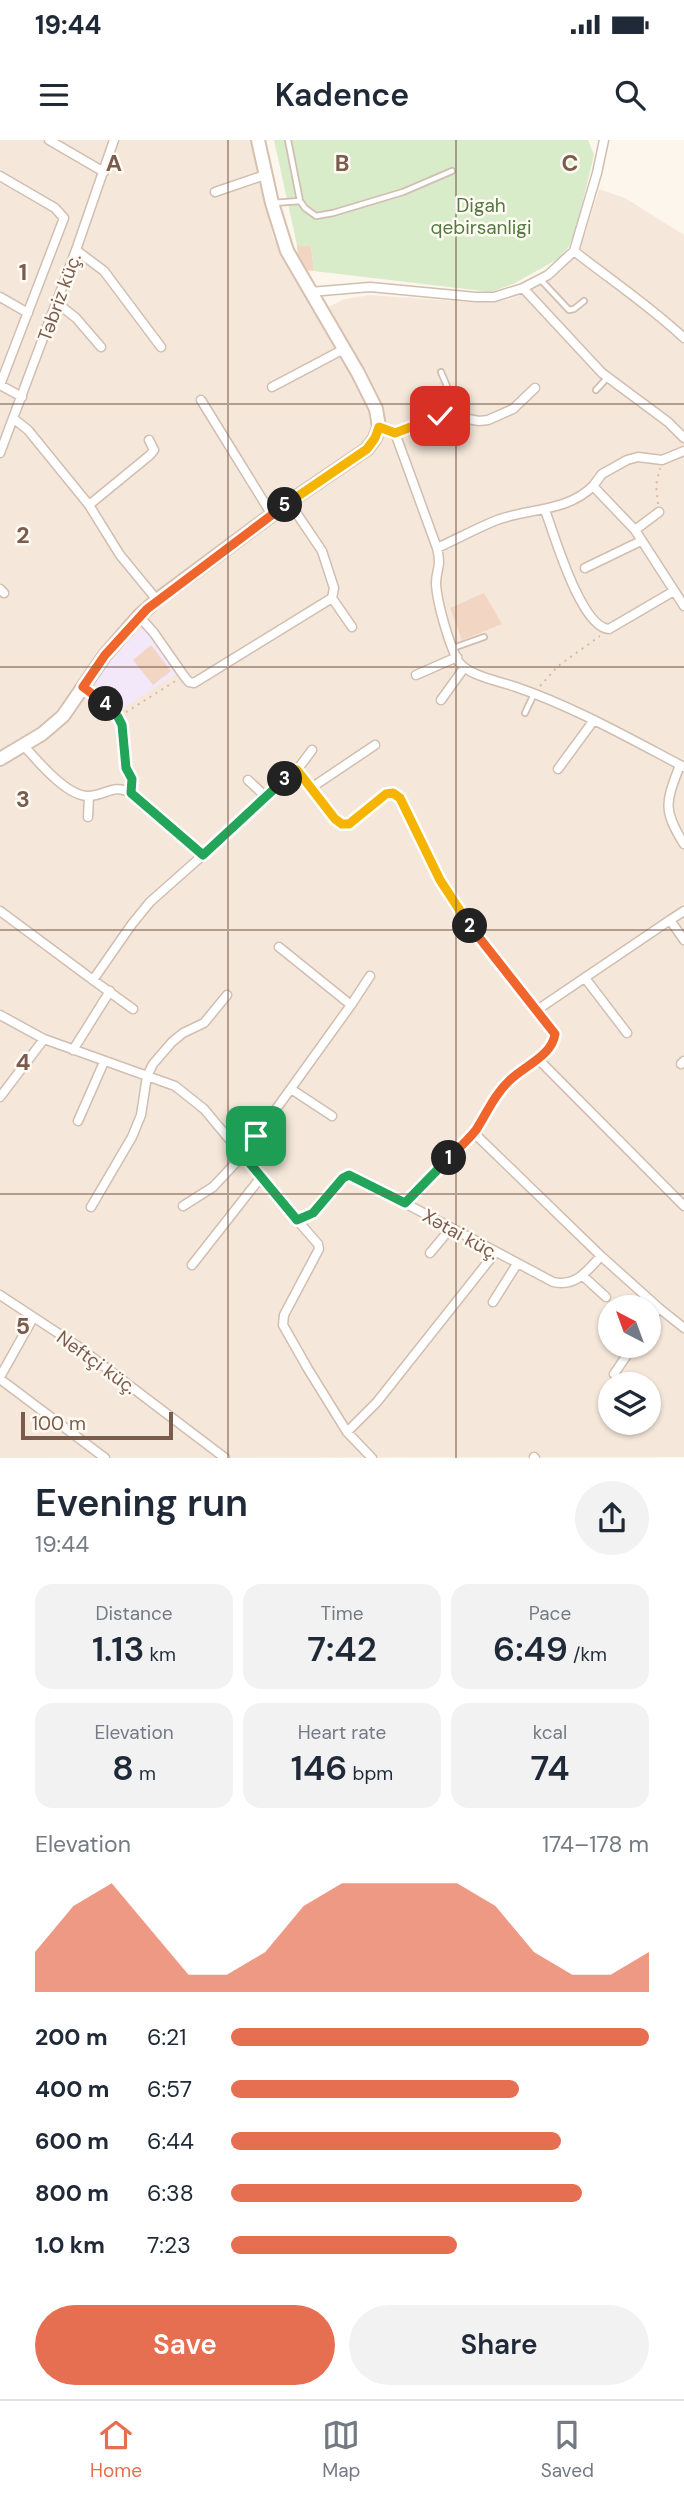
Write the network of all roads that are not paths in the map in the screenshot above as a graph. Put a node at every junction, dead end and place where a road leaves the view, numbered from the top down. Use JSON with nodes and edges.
{"nodes":[{"id":1,"x":50,"y":140,"type":"edge"},
{"id":2,"x":114,"y":140,"type":"edge"},
{"id":3,"x":258,"y":140,"type":"edge"},
{"id":4,"x":288,"y":140,"type":"edge"},
{"id":5,"x":604,"y":140,"type":"edge"},
{"id":6,"x":452,"y":171,"type":"dead end"},
{"id":7,"x":104,"y":173,"type":"junction"},
{"id":8,"x":265,"y":175,"type":"junction"},
{"id":9,"x":0,"y":176,"type":"edge"},
{"id":10,"x":215,"y":192,"type":"dead end"},
{"id":11,"x":300,"y":201,"type":"junction"},
{"id":12,"x":272,"y":203,"type":"junction"},
{"id":13,"x":76,"y":250,"type":"junction"},
{"id":14,"x":575,"y":251,"type":"junction"},
{"id":15,"x":540,"y":279,"type":"junction"},
{"id":16,"x":523,"y":288,"type":"junction"},
{"id":17,"x":310,"y":292,"type":"junction"},
{"id":18,"x":0,"y":297,"type":"edge"},
{"id":19,"x":584,"y":300,"type":"dead end"},
{"id":20,"x":57,"y":303,"type":"junction"},
{"id":21,"x":28,"y":313,"type":"junction"},
{"id":22,"x":684,"y":338,"type":"edge"},
{"id":23,"x":100,"y":347,"type":"dead end"},
{"id":24,"x":161,"y":347,"type":"dead end"},
{"id":25,"x":344,"y":349,"type":"junction"},
{"id":26,"x":441,"y":372,"type":"dead end"},
{"id":27,"x":608,"y":377,"type":"junction"},
{"id":28,"x":0,"y":385,"type":"edge"},
{"id":29,"x":272,"y":387,"type":"dead end"},
{"id":30,"x":535,"y":388,"type":"dead end"},
{"id":31,"x":596,"y":390,"type":"dead end"},
{"id":32,"x":22,"y":397,"type":"junction"},
{"id":33,"x":201,"y":400,"type":"dead end"},
{"id":34,"x":454,"y":416,"type":"junction"},
{"id":35,"x":14,"y":419,"type":"junction"},
{"id":36,"x":379,"y":427,"type":"junction"},
{"id":37,"x":395,"y":433,"type":"junction"},
{"id":38,"x":684,"y":438,"type":"edge"},
{"id":39,"x":149,"y":439,"type":"dead end"},
{"id":40,"x":684,"y":451,"type":"edge"},
{"id":41,"x":0,"y":453,"type":"edge"},
{"id":42,"x":593,"y":486,"type":"junction"},
{"id":43,"x":289,"y":502,"type":"junction"},
{"id":44,"x":89,"y":505,"type":"junction"},
{"id":45,"x":545,"y":510,"type":"junction"},
{"id":46,"x":659,"y":512,"type":"road end"},
{"id":47,"x":272,"y":515,"type":"junction"},
{"id":48,"x":635,"y":530,"type":"junction"},
{"id":49,"x":641,"y":541,"type":"junction"},
{"id":50,"x":437,"y":548,"type":"junction"},
{"id":51,"x":585,"y":568,"type":"dead end"},
{"id":52,"x":674,"y":591,"type":"junction"},
{"id":53,"x":332,"y":598,"type":"junction"},
{"id":54,"x":158,"y":600,"type":"junction"},
{"id":55,"x":684,"y":606,"type":"edge"},
{"id":56,"x":139,"y":616,"type":"junction"},
{"id":57,"x":352,"y":627,"type":"dead end"},
{"id":58,"x":484,"y":637,"type":"dead end"},
{"id":59,"x":453,"y":648,"type":"junction"},
{"id":60,"x":457,"y":657,"type":"junction"},
{"id":61,"x":464,"y":668,"type":"junction"},
{"id":62,"x":416,"y":675,"type":"dead end"},
{"id":63,"x":535,"y":693,"type":"junction"},
{"id":64,"x":441,"y":700,"type":"dead end"},
{"id":65,"x":525,"y":713,"type":"dead end"},
{"id":66,"x":594,"y":720,"type":"junction"},
{"id":67,"x":23,"y":745,"type":"junction"},
{"id":68,"x":375,"y":745,"type":"dead end"},
{"id":69,"x":312,"y":750,"type":"dead end"},
{"id":70,"x":0,"y":759,"type":"edge"},
{"id":71,"x":682,"y":766,"type":"edge"},
{"id":72,"x":558,"y":769,"type":"dead end"},
{"id":73,"x":297,"y":770,"type":"junction"},
{"id":74,"x":248,"y":780,"type":"dead end"},
{"id":75,"x":311,"y":788,"type":"junction"},
{"id":76,"x":89,"y":796,"type":"junction"},
{"id":77,"x":266,"y":797,"type":"junction"},
{"id":78,"x":88,"y":817,"type":"dead end"},
{"id":79,"x":684,"y":844,"type":"edge"},
{"id":80,"x":203,"y":855,"type":"junction"},
{"id":81,"x":0,"y":911,"type":"edge"},
{"id":82,"x":684,"y":911,"type":"edge"},
{"id":83,"x":670,"y":920,"type":"junction"},
{"id":84,"x":684,"y":940,"type":"edge"},
{"id":85,"x":279,"y":947,"type":"dead end"},
{"id":86,"x":370,"y":976,"type":"dead end"},
{"id":87,"x":585,"y":978,"type":"junction"},
{"id":88,"x":93,"y":980,"type":"junction"},
{"id":89,"x":110,"y":991,"type":"junction"},
{"id":90,"x":227,"y":995,"type":"dead end"},
{"id":91,"x":351,"y":1005,"type":"junction"},
{"id":92,"x":133,"y":1009,"type":"dead end"},
{"id":93,"x":537,"y":1010,"type":"junction"},
{"id":94,"x":0,"y":1015,"type":"edge"},
{"id":95,"x":627,"y":1033,"type":"dead end"},
{"id":96,"x":44,"y":1039,"type":"junction"},
{"id":97,"x":73,"y":1050,"type":"junction"},
{"id":98,"x":538,"y":1059,"type":"junction"},
{"id":99,"x":104,"y":1062,"type":"junction"},
{"id":100,"x":147,"y":1076,"type":"junction"},
{"id":101,"x":290,"y":1089,"type":"junction"},
{"id":102,"x":0,"y":1097,"type":"edge"},
{"id":103,"x":332,"y":1116,"type":"dead end"},
{"id":104,"x":78,"y":1121,"type":"dead end"},
{"id":105,"x":474,"y":1133,"type":"junction"},
{"id":106,"x":243,"y":1155,"type":"junction"},
{"id":107,"x":261,"y":1177,"type":"junction"},
{"id":108,"x":405,"y":1203,"type":"junction"},
{"id":109,"x":183,"y":1206,"type":"dead end"},
{"id":110,"x":684,"y":1206,"type":"edge"},
{"id":111,"x":91,"y":1207,"type":"dead end"},
{"id":112,"x":297,"y":1220,"type":"junction"},
{"id":113,"x":451,"y":1228,"type":"junction"},
{"id":114,"x":430,"y":1253,"type":"dead end"},
{"id":115,"x":495,"y":1253,"type":"junction"},
{"id":116,"x":601,"y":1256,"type":"junction"},
{"id":117,"x":517,"y":1264,"type":"junction"},
{"id":118,"x":192,"y":1265,"type":"dead end"},
{"id":119,"x":583,"y":1276,"type":"junction"},
{"id":120,"x":0,"y":1294,"type":"edge"},
{"id":121,"x":604,"y":1295,"type":"edge"},
{"id":122,"x":644,"y":1295,"type":"edge"},
{"id":123,"x":493,"y":1302,"type":"dead end"},
{"id":124,"x":662,"y":1310,"type":"edge"},
{"id":125,"x":33,"y":1318,"type":"junction"},
{"id":126,"x":684,"y":1328,"type":"edge"},
{"id":127,"x":0,"y":1378,"type":"edge"},
{"id":128,"x":347,"y":1432,"type":"junction"},
{"id":129,"x":105,"y":1458,"type":"edge"},
{"id":130,"x":225,"y":1458,"type":"edge"},
{"id":131,"x":372,"y":1458,"type":"edge"}],
"edges":[{"from":1,"to":7,"type":"street"},
{"from":2,"to":7,"type":"street","name":"Təbriz küç."},
{"from":3,"to":8,"type":"main road"},
{"from":4,"to":11,"type":"lane"},
{"from":5,"to":14,"type":"street"},
{"from":6,"to":11,"type":"lane"},
{"from":7,"to":13,"type":"street","name":"Təbriz küç."},
{"from":8,"to":10,"type":"street"},
{"from":8,"to":12,"type":"main road"},
{"from":9,"to":21,"type":"street"},
{"from":11,"to":12,"type":"lane"},
{"from":12,"to":17,"type":"main road"},
{"from":13,"to":20,"type":"street","name":"Təbriz küç."},
{"from":13,"to":24,"type":"street"},
{"from":14,"to":15,"type":"street"},
{"from":14,"to":22,"type":"street"},
{"from":15,"to":16,"type":"street"},
{"from":15,"to":19,"type":"lane"},
{"from":16,"to":17,"type":"street"},
{"from":16,"to":27,"type":"street"},
{"from":17,"to":25,"type":"main road"},
{"from":18,"to":21,"type":"street"},
{"from":20,"to":23,"type":"street"},
{"from":20,"to":32,"type":"street","name":"Təbriz küç."},
{"from":21,"to":28,"type":"street"},
{"from":25,"to":29,"type":"street"},
{"from":25,"to":36,"type":"main road"},
{"from":26,"to":34,"type":"lane"},
{"from":27,"to":31,"type":"lane"},
{"from":27,"to":38,"type":"street"},
{"from":28,"to":32,"type":"street"},
{"from":30,"to":34,"type":"street"},
{"from":32,"to":35,"type":"street","name":"Təbriz küç."},
{"from":33,"to":47,"type":"street"},
{"from":34,"to":37,"type":"street"},
{"from":35,"to":41,"type":"street","name":"Təbriz küç."},
{"from":35,"to":44,"type":"street"},
{"from":36,"to":37,"type":"street"},
{"from":36,"to":43,"type":"main road"},
{"from":37,"to":50,"type":"street"},
{"from":39,"to":44,"type":"street"},
{"from":40,"to":42,"type":"street"},
{"from":42,"to":45,"type":"street"},
{"from":42,"to":48,"type":"street"},
{"from":43,"to":47,"type":"main road"},
{"from":43,"to":53,"type":"street"},
{"from":44,"to":54,"type":"street"},
{"from":45,"to":50,"type":"street"},
{"from":45,"to":52,"type":"street"},
{"from":46,"to":48,"type":"street"},
{"from":47,"to":54,"type":"main road"},
{"from":48,"to":49,"type":"street"},
{"from":49,"to":51,"type":"street"},
{"from":49,"to":52,"type":"street"},
{"from":50,"to":59,"type":"street"},
{"from":52,"to":55,"type":"street"},
{"from":53,"to":56,"type":"street"},
{"from":53,"to":57,"type":"street"},
{"from":54,"to":56,"type":"main road"},
{"from":56,"to":67,"type":"main road"},
{"from":58,"to":59,"type":"lane"},
{"from":59,"to":60,"type":"street"},
{"from":60,"to":61,"type":"street"},
{"from":60,"to":62,"type":"street"},
{"from":61,"to":63,"type":"street"},
{"from":61,"to":64,"type":"street"},
{"from":63,"to":65,"type":"lane"},
{"from":63,"to":66,"type":"street"},
{"from":66,"to":71,"type":"street"},
{"from":66,"to":72,"type":"street"},
{"from":67,"to":70,"type":"main road"},
{"from":67,"to":76,"type":"street"},
{"from":68,"to":75,"type":"street"},
{"from":69,"to":73,"type":"street"},
{"from":71,"to":79,"type":"street"},
{"from":73,"to":75,"type":"street"},
{"from":73,"to":77,"type":"street"},
{"from":74,"to":77,"type":"street"},
{"from":75,"to":93,"type":"street"},
{"from":76,"to":78,"type":"street"},
{"from":76,"to":80,"type":"street"},
{"from":77,"to":80,"type":"street"},
{"from":80,"to":88,"type":"street"},
{"from":81,"to":88,"type":"street"},
{"from":82,"to":83,"type":"street"},
{"from":83,"to":84,"type":"street"},
{"from":83,"to":87,"type":"street"},
{"from":85,"to":91,"type":"street"},
{"from":86,"to":91,"type":"street"},
{"from":87,"to":93,"type":"street"},
{"from":87,"to":95,"type":"street"},
{"from":88,"to":89,"type":"street"},
{"from":89,"to":92,"type":"street"},
{"from":89,"to":97,"type":"street"},
{"from":90,"to":100,"type":"street"},
{"from":91,"to":101,"type":"street"},
{"from":93,"to":98,"type":"street"},
{"from":94,"to":96,"type":"street"},
{"from":96,"to":97,"type":"street"},
{"from":96,"to":102,"type":"street"},
{"from":97,"to":99,"type":"street"},
{"from":98,"to":105,"type":"street"},
{"from":98,"to":110,"type":"street"},
{"from":99,"to":100,"type":"street"},
{"from":99,"to":104,"type":"street"},
{"from":100,"to":106,"type":"street"},
{"from":100,"to":111,"type":"street"},
{"from":101,"to":103,"type":"street"},
{"from":101,"to":106,"type":"street"},
{"from":105,"to":108,"type":"street"},
{"from":105,"to":116,"type":"street"},
{"from":106,"to":107,"type":"street"},
{"from":106,"to":109,"type":"street"},
{"from":107,"to":112,"type":"street"},
{"from":107,"to":118,"type":"street"},
{"from":108,"to":112,"type":"street","name":"Xətai küç."},
{"from":108,"to":113,"type":"street","name":"Xətai küç."},
{"from":112,"to":128,"type":"street"},
{"from":113,"to":114,"type":"street"},
{"from":113,"to":115,"type":"street","name":"Xətai küç."},
{"from":115,"to":117,"type":"street","name":"Xətai küç."},
{"from":115,"to":128,"type":"street"},
{"from":116,"to":119,"type":"street"},
{"from":116,"to":122,"type":"street"},
{"from":117,"to":119,"type":"street","name":"Xətai küç."},
{"from":117,"to":123,"type":"street"},
{"from":119,"to":121,"type":"street"},
{"from":120,"to":125,"type":"street","name":"Neftçi küç."},
{"from":124,"to":126,"type":"street"},
{"from":125,"to":127,"type":"street"},
{"from":125,"to":130,"type":"street","name":"Neftçi küç."},
{"from":127,"to":129,"type":"street"},
{"from":128,"to":131,"type":"street"}]}
